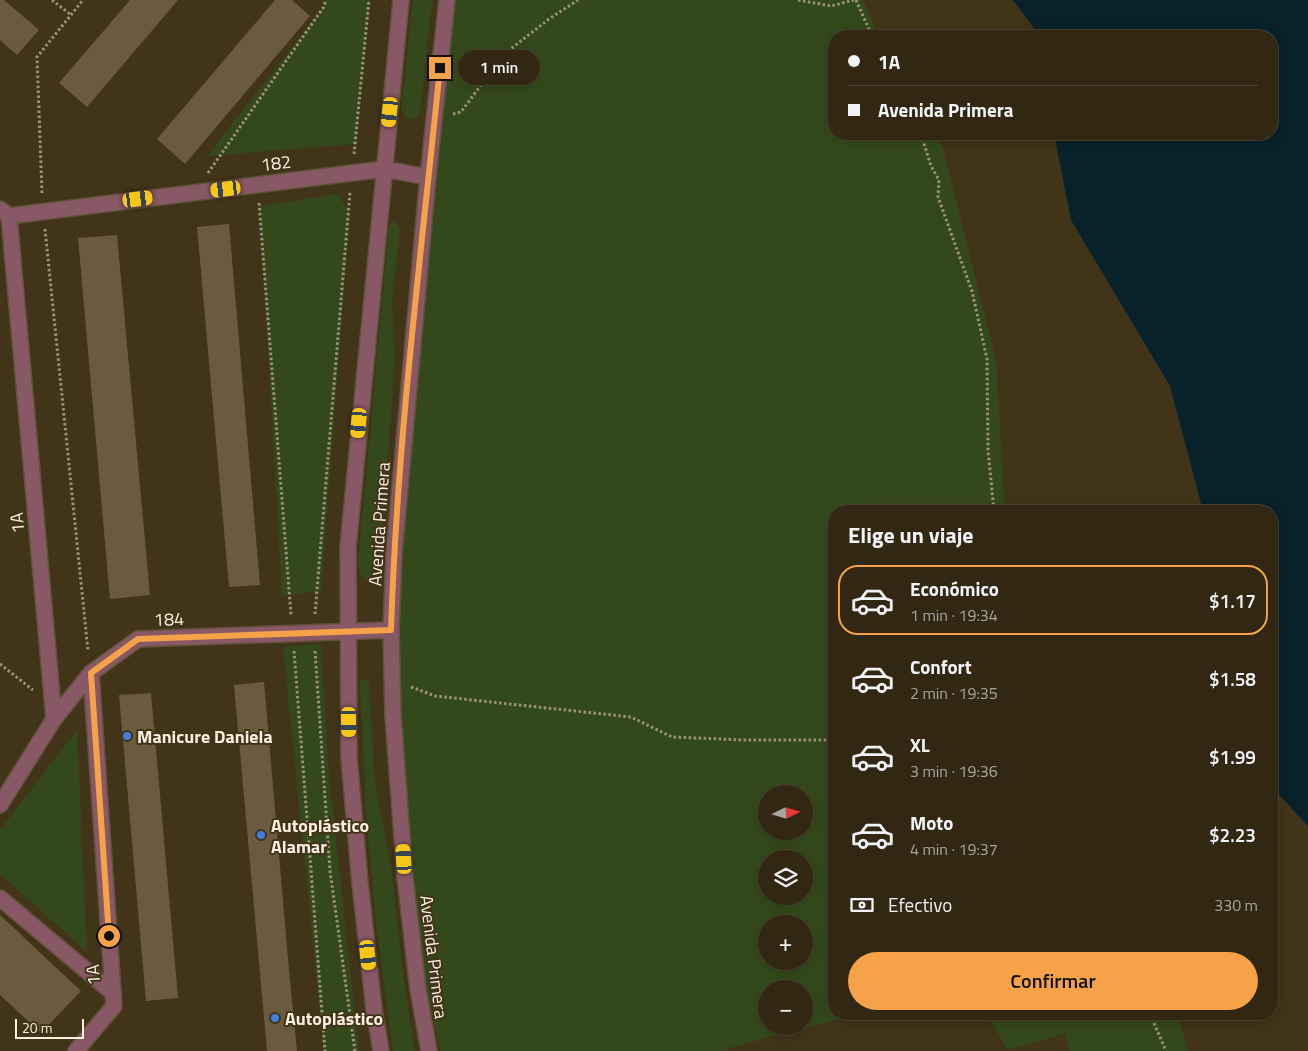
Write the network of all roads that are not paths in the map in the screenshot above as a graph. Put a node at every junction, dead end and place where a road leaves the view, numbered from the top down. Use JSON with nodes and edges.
{"nodes":[{"id":1,"x":401,"y":0,"type":"edge"},
{"id":2,"x":447,"y":0,"type":"edge"},
{"id":3,"x":384,"y":169,"type":"junction"},
{"id":4,"x":428,"y":178,"type":"junction"},
{"id":5,"x":5,"y":212,"type":"edge"},
{"id":6,"x":348,"y":630,"type":"junction"},
{"id":7,"x":391,"y":630,"type":"junction"},
{"id":8,"x":91,"y":673,"type":"junction"},
{"id":9,"x":53,"y":712,"type":"junction"},
{"id":10,"x":1,"y":802,"type":"edge"},
{"id":11,"x":0,"y":898,"type":"edge"},
{"id":12,"x":114,"y":999,"type":"junction"},
{"id":13,"x":76,"y":1051,"type":"edge"},
{"id":14,"x":381,"y":1051,"type":"edge"},
{"id":15,"x":429,"y":1051,"type":"edge"}],
"edges":[{"from":1,"to":3,"type":"street","name":"Avenida Primera"},
{"from":2,"to":4,"type":"street","name":"Avenida Primera"},
{"from":3,"to":4,"type":"street","name":"182"},
{"from":3,"to":5,"type":"street","name":"182"},
{"from":3,"to":6,"type":"street","name":"Avenida Primera"},
{"from":4,"to":7,"type":"street","name":"Avenida Primera"},
{"from":5,"to":9,"type":"street","name":"1A"},
{"from":6,"to":7,"type":"street","name":"184"},
{"from":6,"to":8,"type":"street","name":"184"},
{"from":6,"to":14,"type":"street","name":"Avenida Primera"},
{"from":7,"to":15,"type":"street","name":"Avenida Primera"},
{"from":8,"to":9,"type":"street","name":"184"},
{"from":8,"to":12,"type":"street","name":"1A"},
{"from":9,"to":10,"type":"street","name":"184"},
{"from":11,"to":12,"type":"street"},
{"from":12,"to":13,"type":"street"}]}
